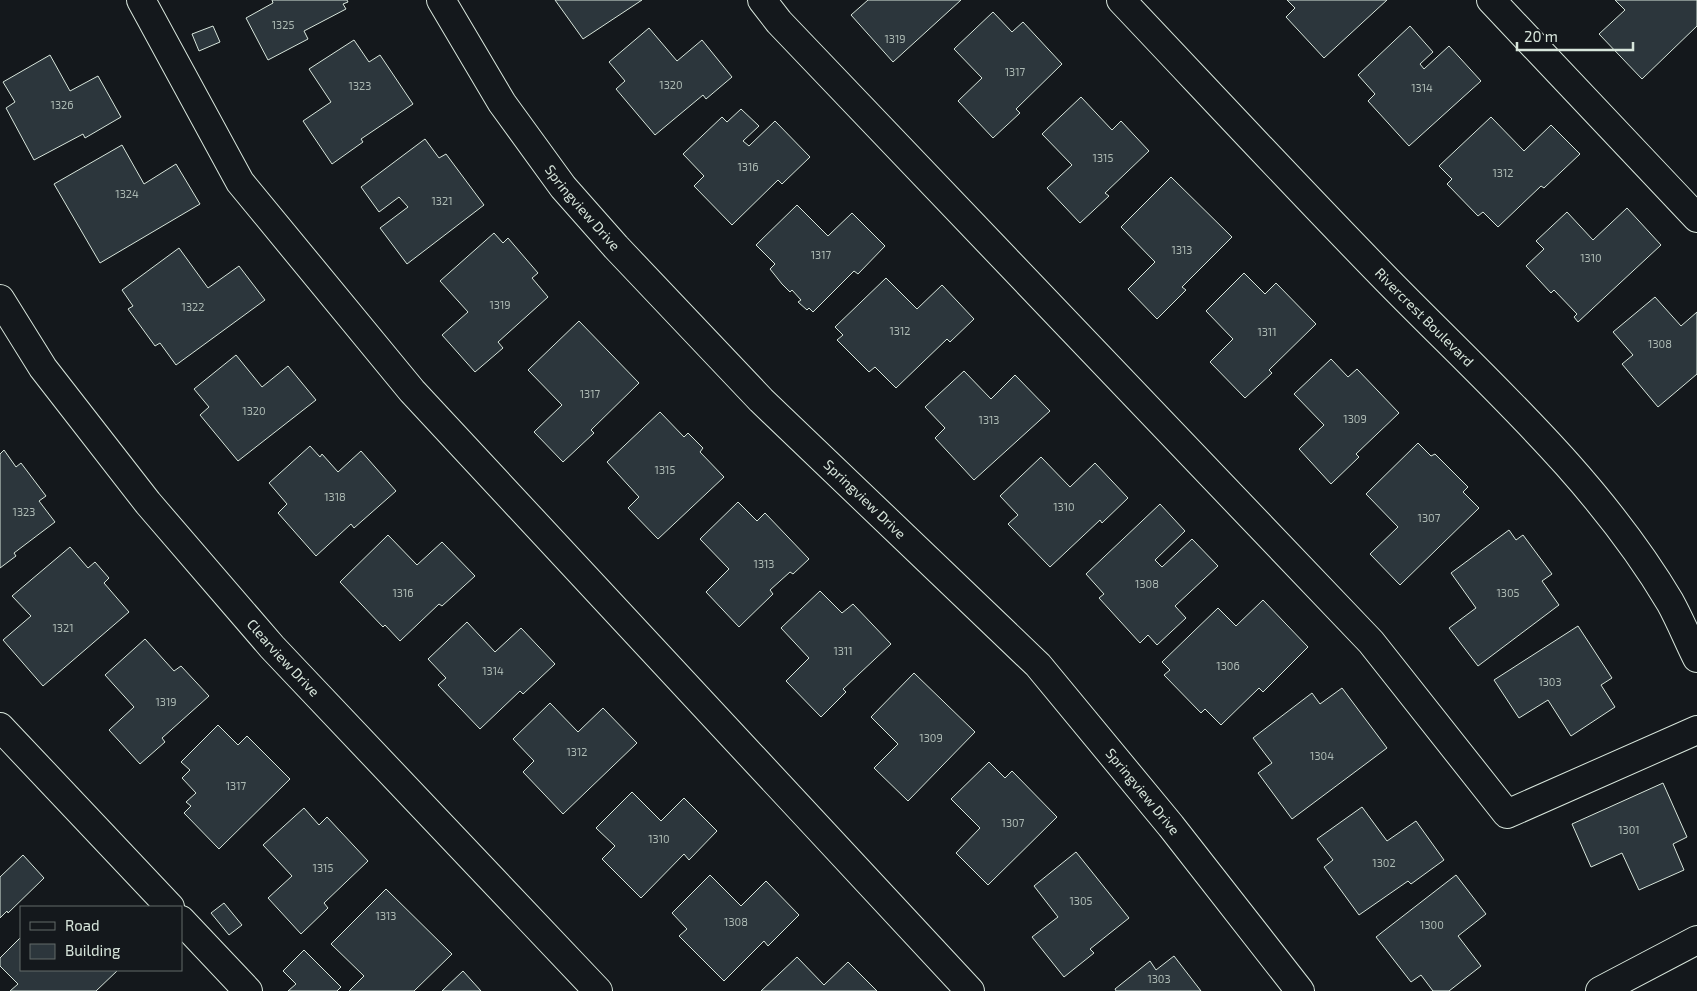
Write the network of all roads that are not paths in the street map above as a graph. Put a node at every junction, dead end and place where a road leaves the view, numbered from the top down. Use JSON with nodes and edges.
{"nodes":[{"id":1,"x":141,"y":0,"type":"edge"},
{"id":2,"x":441,"y":0,"type":"edge"},
{"id":3,"x":762,"y":0,"type":"edge"},
{"id":4,"x":1121,"y":0,"type":"edge"},
{"id":5,"x":1491,"y":0,"type":"edge"},
{"id":6,"x":1697,"y":218,"type":"edge"},
{"id":7,"x":0,"y":299,"type":"edge"},
{"id":8,"x":1697,"y":658,"type":"edge"},
{"id":9,"x":0,"y":727,"type":"edge"},
{"id":10,"x":1697,"y":730,"type":"edge"},
{"id":11,"x":169,"y":906,"type":"edge"},
{"id":12,"x":182,"y":921,"type":"edge"},
{"id":13,"x":1697,"y":940,"type":"edge"},
{"id":14,"x":248,"y":991,"type":"edge"},
{"id":15,"x":598,"y":991,"type":"edge"},
{"id":16,"x":970,"y":991,"type":"edge"},
{"id":17,"x":1300,"y":991,"type":"edge"},
{"id":18,"x":1600,"y":991,"type":"edge"}],
"edges":[{"from":1,"to":16,"type":"street"},
{"from":2,"to":17,"type":"street","name":"Springview Drive"},
{"from":3,"to":10,"type":"street"},
{"from":4,"to":8,"type":"street","name":"Rivercrest Boulevard"},
{"from":5,"to":6,"type":"street"},
{"from":7,"to":15,"type":"street","name":"Clearview Drive"},
{"from":9,"to":11,"type":"street"},
{"from":12,"to":14,"type":"street"},
{"from":13,"to":18,"type":"street"}]}
